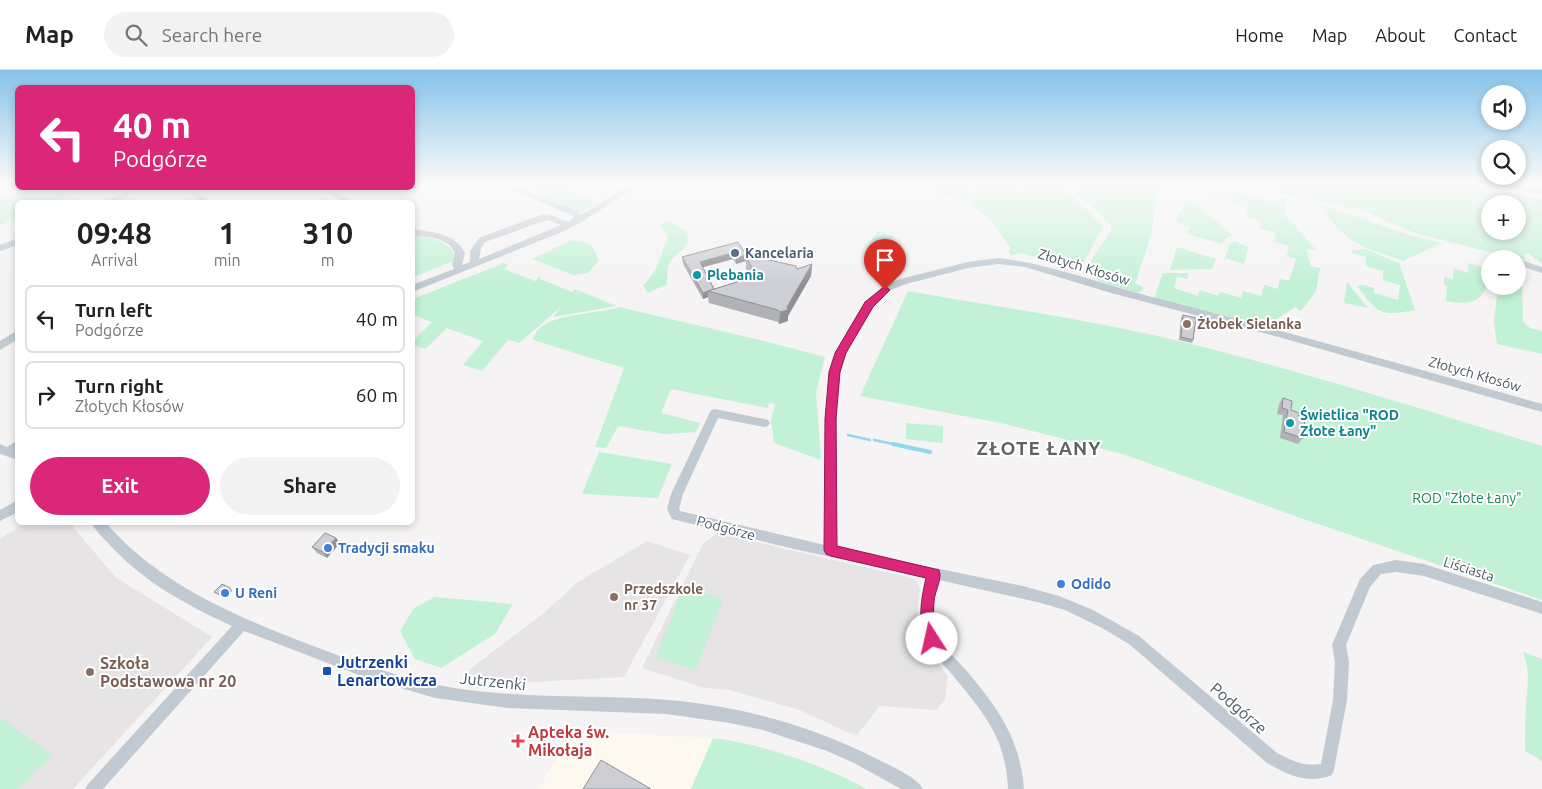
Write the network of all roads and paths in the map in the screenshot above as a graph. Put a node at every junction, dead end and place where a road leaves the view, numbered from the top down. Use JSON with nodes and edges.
{"nodes":[{"id":1,"x":578,"y":217,"type":"edge"},
{"id":2,"x":584,"y":217,"type":"edge"},
{"id":3,"x":580,"y":219,"type":"junction"},
{"id":4,"x":568,"y":225,"type":"junction"},
{"id":5,"x":415,"y":233,"type":"edge"},
{"id":6,"x":15,"y":242,"type":"edge"},
{"id":7,"x":0,"y":248,"type":"edge"},
{"id":8,"x":475,"y":264,"type":"junction"},
{"id":9,"x":1526,"y":265,"type":"edge"},
{"id":10,"x":460,"y":270,"type":"junction"},
{"id":11,"x":1542,"y":270,"type":"edge"},
{"id":12,"x":415,"y":287,"type":"edge"},
{"id":13,"x":15,"y":336,"type":"edge"},
{"id":14,"x":0,"y":346,"type":"edge"},
{"id":15,"x":1542,"y":408,"type":"edge"},
{"id":16,"x":764,"y":423,"type":"dead end"},
{"id":17,"x":15,"y":507,"type":"edge"},
{"id":18,"x":0,"y":516,"type":"edge"},
{"id":19,"x":100,"y":525,"type":"edge"},
{"id":20,"x":831,"y":550,"type":"junction"},
{"id":21,"x":1385,"y":567,"type":"joint"},
{"id":22,"x":934,"y":574,"type":"junction"},
{"id":23,"x":1542,"y":608,"type":"edge"},
{"id":24,"x":241,"y":624,"type":"junction"},
{"id":25,"x":93,"y":789,"type":"edge"},
{"id":26,"x":915,"y":789,"type":"edge"},
{"id":27,"x":1016,"y":789,"type":"edge"}],
"edges":[{"from":1,"to":3,"type":"street"},
{"from":2,"to":3,"type":"street"},
{"from":3,"to":4,"type":"street"},
{"from":4,"to":8,"type":"street"},
{"from":4,"to":8,"type":"street"},
{"from":5,"to":10,"type":"street"},
{"from":6,"to":7,"type":"street"},
{"from":8,"to":10,"type":"street"},
{"from":9,"to":11,"type":"street"},
{"from":10,"to":12,"type":"street"},
{"from":13,"to":14,"type":"street"},
{"from":15,"to":20,"type":"street","name":"Złotych Kłosów"},
{"from":16,"to":20,"type":"street","name":"Podgórze"},
{"from":17,"to":18,"type":"street"},
{"from":19,"to":24,"type":"street","name":"Jutrzenki"},
{"from":20,"to":22,"type":"street","name":"Podgórze"},
{"from":21,"to":22,"type":"street","name":"Podgórze"},
{"from":21,"to":23,"type":"street","name":"Liściasta"},
{"from":22,"to":27,"type":"street"},
{"from":24,"to":25,"type":"street"},
{"from":24,"to":26,"type":"street","name":"Jutrzenki"}]}
